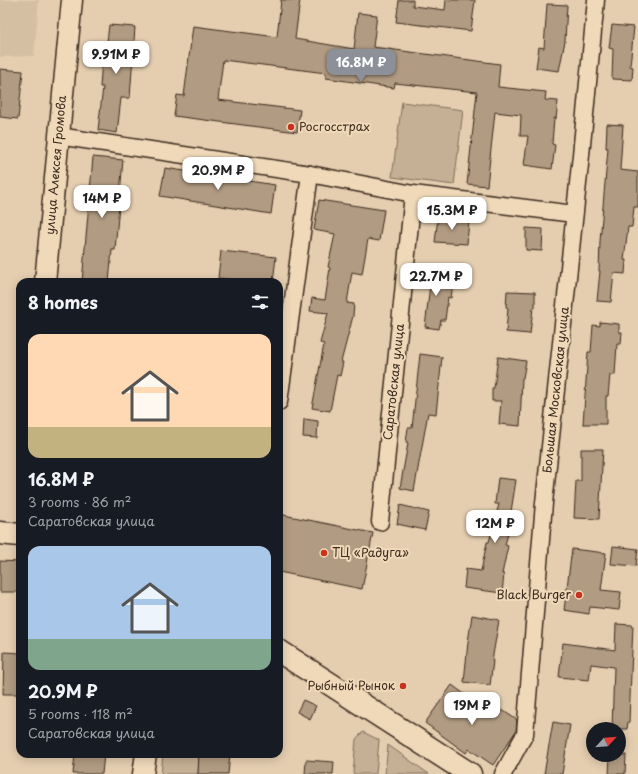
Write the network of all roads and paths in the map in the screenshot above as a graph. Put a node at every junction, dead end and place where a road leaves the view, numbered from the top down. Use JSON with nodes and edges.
{"nodes":[{"id":1,"x":72,"y":0,"type":"edge"},
{"id":2,"x":596,"y":0,"type":"edge"},
{"id":3,"x":58,"y":136,"type":"junction"},
{"id":4,"x":310,"y":174,"type":"junction"},
{"id":5,"x":413,"y":194,"type":"junction"},
{"id":6,"x":574,"y":214,"type":"junction"},
{"id":7,"x":45,"y":278,"type":"edge"},
{"id":8,"x":283,"y":373,"type":"edge"},
{"id":9,"x":380,"y":522,"type":"dead end"},
{"id":10,"x":0,"y":534,"type":"edge"},
{"id":11,"x":16,"y":535,"type":"edge"},
{"id":12,"x":283,"y":653,"type":"edge"},
{"id":13,"x":145,"y":758,"type":"edge"},
{"id":14,"x":143,"y":774,"type":"edge"},
{"id":15,"x":470,"y":774,"type":"edge"},
{"id":16,"x":503,"y":774,"type":"edge"}],
"edges":[{"from":1,"to":3,"type":"street","name":"улица Алексея Громова"},
{"from":2,"to":6,"type":"street","name":"Большая Московская улица"},
{"from":3,"to":4,"type":"street"},
{"from":3,"to":7,"type":"street","name":"улица Алексея Громова"},
{"from":4,"to":5,"type":"street"},
{"from":4,"to":8,"type":"street"},
{"from":5,"to":6,"type":"street"},
{"from":5,"to":9,"type":"street","name":"Саратовская улица"},
{"from":6,"to":16,"type":"street","name":"Большая Московская улица"},
{"from":10,"to":11,"type":"main road"},
{"from":12,"to":15,"type":"main road"},
{"from":13,"to":14,"type":"street"}]}
